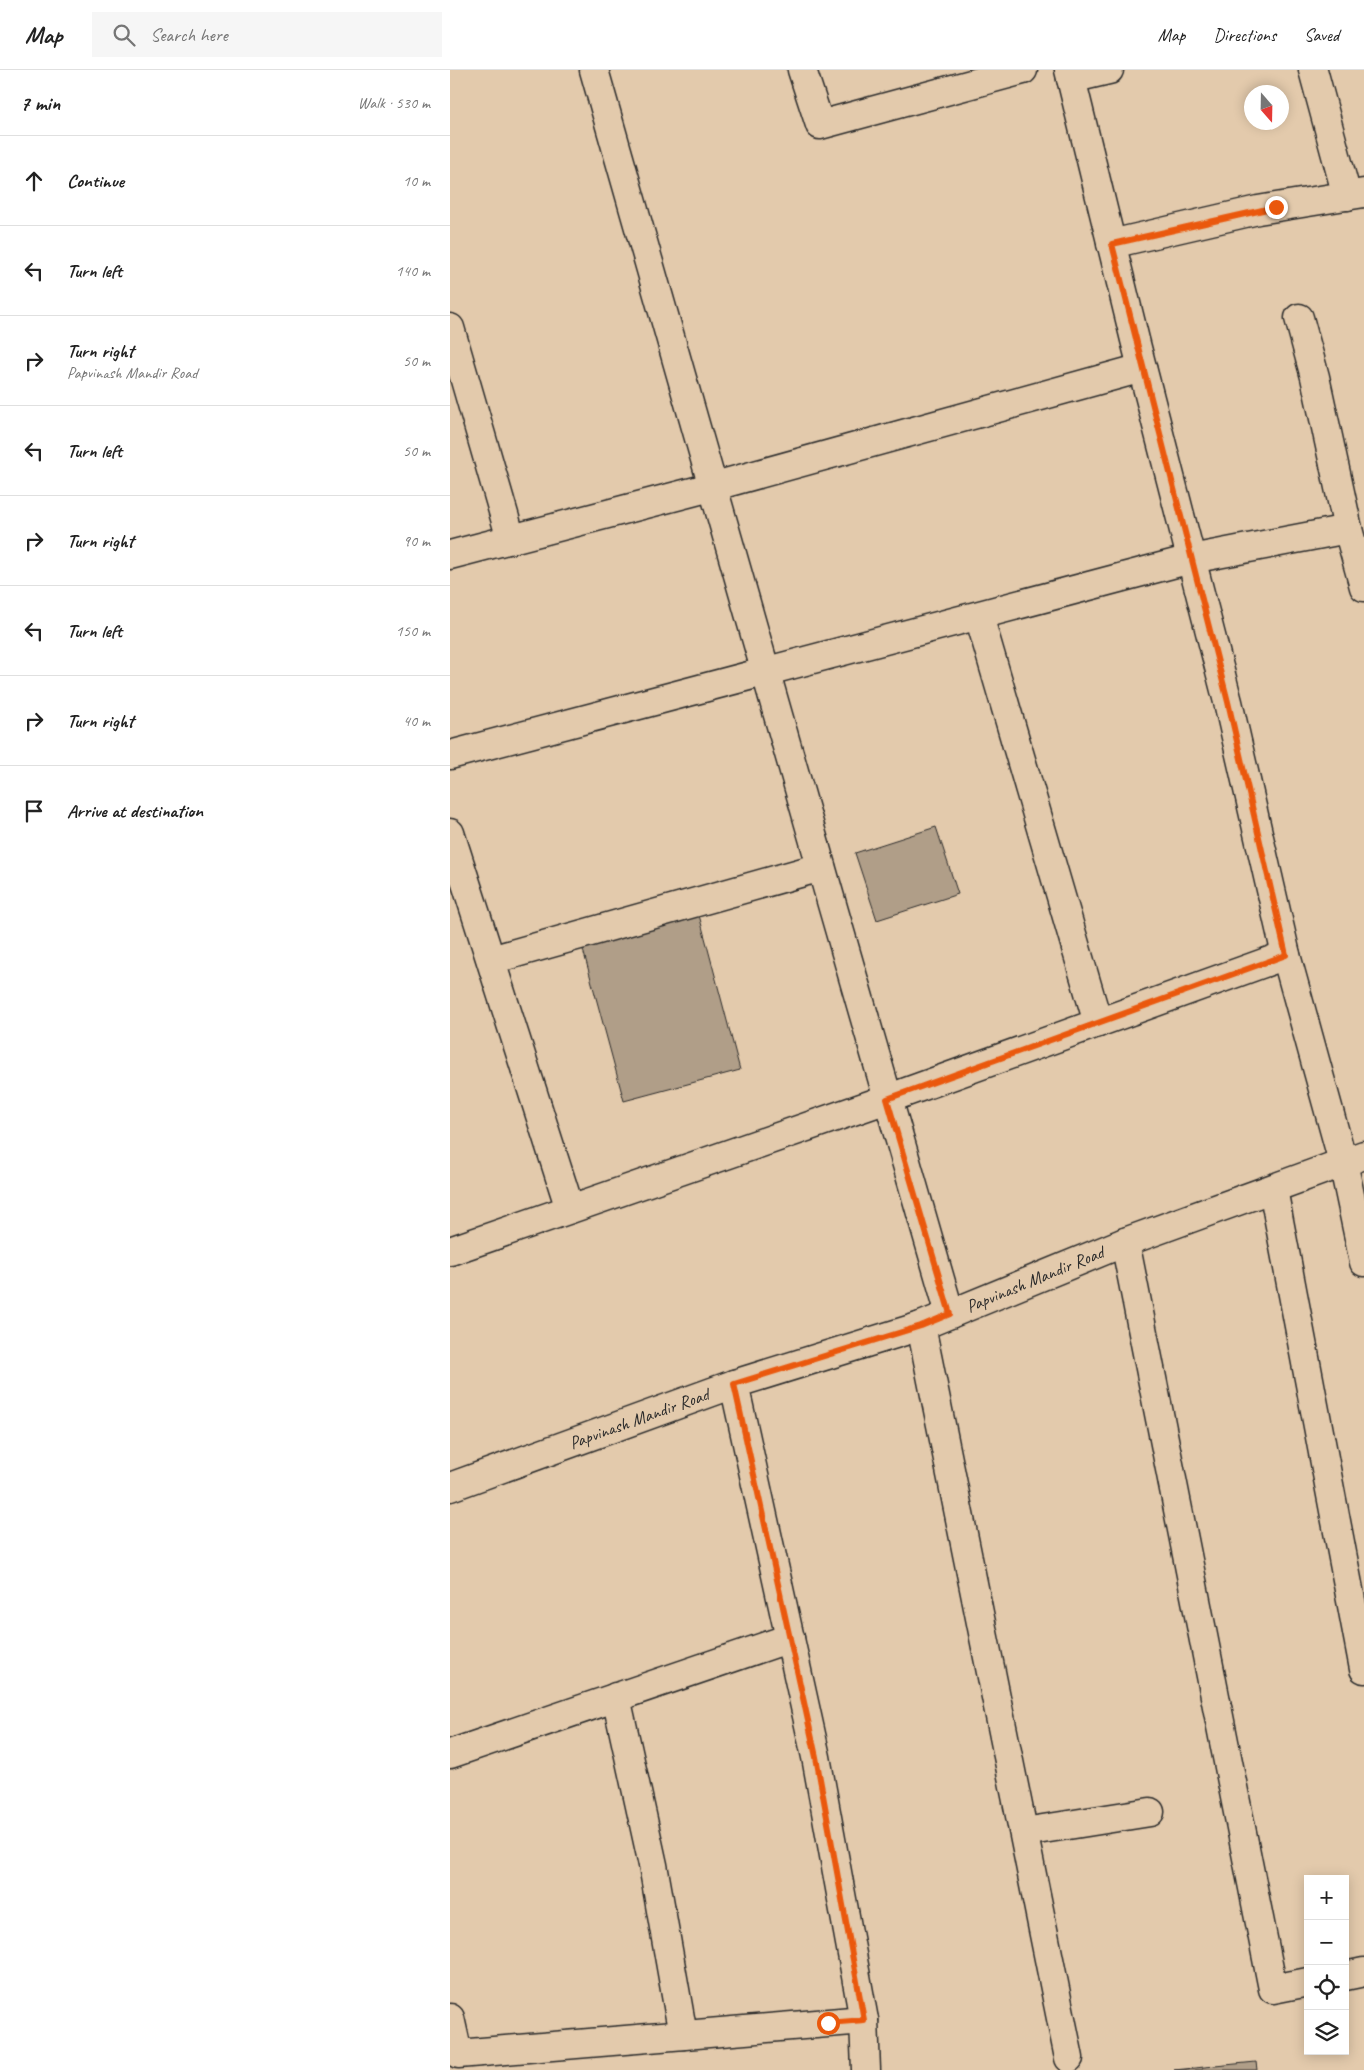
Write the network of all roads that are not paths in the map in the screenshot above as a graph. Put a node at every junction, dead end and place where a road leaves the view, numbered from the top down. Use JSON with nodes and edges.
{"nodes":[{"id":1,"x":594,"y":70,"type":"edge"},
{"id":2,"x":802,"y":70,"type":"edge"},
{"id":3,"x":1023,"y":70,"type":"edge"},
{"id":4,"x":1109,"y":70,"type":"edge"},
{"id":5,"x":1313,"y":70,"type":"edge"},
{"id":6,"x":1070,"y":74,"type":"edge"},
{"id":7,"x":1356,"y":195,"type":"edge"},
{"id":8,"x":1112,"y":244,"type":"junction"},
{"id":9,"x":1299,"y":318,"type":"dead end"},
{"id":10,"x":450,"y":328,"type":"edge"},
{"id":11,"x":1142,"y":368,"type":"junction"},
{"id":12,"x":715,"y":486,"type":"junction"},
{"id":13,"x":1348,"y":529,"type":"junction"},
{"id":14,"x":511,"y":539,"type":"junction"},
{"id":15,"x":1360,"y":554,"type":"edge"},
{"id":16,"x":450,"y":555,"type":"edge"},
{"id":17,"x":1191,"y":559,"type":"junction"},
{"id":18,"x":1364,"y":586,"type":"edge"},
{"id":19,"x":979,"y":616,"type":"junction"},
{"id":20,"x":766,"y":672,"type":"junction"},
{"id":21,"x":450,"y":755,"type":"edge"},
{"id":22,"x":450,"y":832,"type":"edge"},
{"id":23,"x":821,"y":867,"type":"junction"},
{"id":24,"x":1286,"y":955,"type":"junction"},
{"id":25,"x":490,"y":960,"type":"junction"},
{"id":26,"x":1098,"y":1023,"type":"junction"},
{"id":27,"x":887,"y":1099,"type":"junction"},
{"id":28,"x":1353,"y":1159,"type":"edge"},
{"id":29,"x":1273,"y":1189,"type":"junction"},
{"id":30,"x":570,"y":1209,"type":"junction"},
{"id":31,"x":1125,"y":1242,"type":"junction"},
{"id":32,"x":450,"y":1251,"type":"edge"},
{"id":33,"x":1364,"y":1262,"type":"edge"},
{"id":34,"x":950,"y":1314,"type":"junction"},
{"id":35,"x":921,"y":1326,"type":"junction"},
{"id":36,"x":734,"y":1384,"type":"junction"},
{"id":37,"x":450,"y":1487,"type":"edge"},
{"id":38,"x":790,"y":1638,"type":"junction"},
{"id":39,"x":1364,"y":1669,"type":"edge"},
{"id":40,"x":616,"y":1697,"type":"junction"},
{"id":41,"x":450,"y":1754,"type":"edge"},
{"id":42,"x":1150,"y":1812,"type":"dead end"},
{"id":43,"x":1024,"y":1832,"type":"junction"},
{"id":44,"x":1364,"y":1972,"type":"edge"},
{"id":45,"x":1349,"y":1975,"type":"edge"},
{"id":46,"x":1304,"y":1983,"type":"edge"},
{"id":47,"x":450,"y":2018,"type":"edge"},
{"id":48,"x":864,"y":2020,"type":"junction"},
{"id":49,"x":683,"y":2035,"type":"junction"},
{"id":50,"x":1069,"y":2058,"type":"dead end"},
{"id":51,"x":866,"y":2070,"type":"edge"}],
"edges":[{"from":1,"to":12,"type":"street"},
{"from":2,"to":3,"type":"street"},
{"from":4,"to":6,"type":"street"},
{"from":5,"to":7,"type":"street"},
{"from":6,"to":8,"type":"street"},
{"from":7,"to":8,"type":"street"},
{"from":8,"to":11,"type":"street"},
{"from":9,"to":13,"type":"street"},
{"from":10,"to":14,"type":"street"},
{"from":11,"to":12,"type":"street"},
{"from":11,"to":17,"type":"street"},
{"from":12,"to":14,"type":"street"},
{"from":12,"to":20,"type":"street"},
{"from":13,"to":15,"type":"street"},
{"from":13,"to":17,"type":"street"},
{"from":14,"to":16,"type":"street"},
{"from":15,"to":18,"type":"street"},
{"from":17,"to":19,"type":"street"},
{"from":17,"to":24,"type":"street"},
{"from":19,"to":20,"type":"street"},
{"from":19,"to":26,"type":"street"},
{"from":20,"to":21,"type":"street"},
{"from":20,"to":23,"type":"street"},
{"from":22,"to":25,"type":"street"},
{"from":23,"to":25,"type":"street"},
{"from":23,"to":27,"type":"street"},
{"from":24,"to":26,"type":"street"},
{"from":24,"to":28,"type":"street"},
{"from":25,"to":30,"type":"street"},
{"from":26,"to":27,"type":"street"},
{"from":27,"to":30,"type":"street"},
{"from":27,"to":34,"type":"street"},
{"from":28,"to":29,"type":"street","name":"Papvinash Mandir Road"},
{"from":28,"to":33,"type":"street"},
{"from":29,"to":31,"type":"street","name":"Papvinash Mandir Road"},
{"from":29,"to":39,"type":"street"},
{"from":30,"to":32,"type":"street"},
{"from":31,"to":34,"type":"street","name":"Papvinash Mandir Road"},
{"from":31,"to":46,"type":"street"},
{"from":34,"to":35,"type":"street","name":"Papvinash Mandir Road"},
{"from":35,"to":36,"type":"street","name":"Papvinash Mandir Road"},
{"from":35,"to":43,"type":"street"},
{"from":36,"to":37,"type":"street","name":"Papvinash Mandir Road"},
{"from":36,"to":38,"type":"street"},
{"from":38,"to":40,"type":"street"},
{"from":38,"to":48,"type":"street"},
{"from":40,"to":41,"type":"street"},
{"from":40,"to":49,"type":"street"},
{"from":42,"to":43,"type":"street"},
{"from":43,"to":50,"type":"street"},
{"from":44,"to":45,"type":"street"},
{"from":47,"to":49,"type":"street"},
{"from":48,"to":49,"type":"street"},
{"from":48,"to":51,"type":"street"}]}
